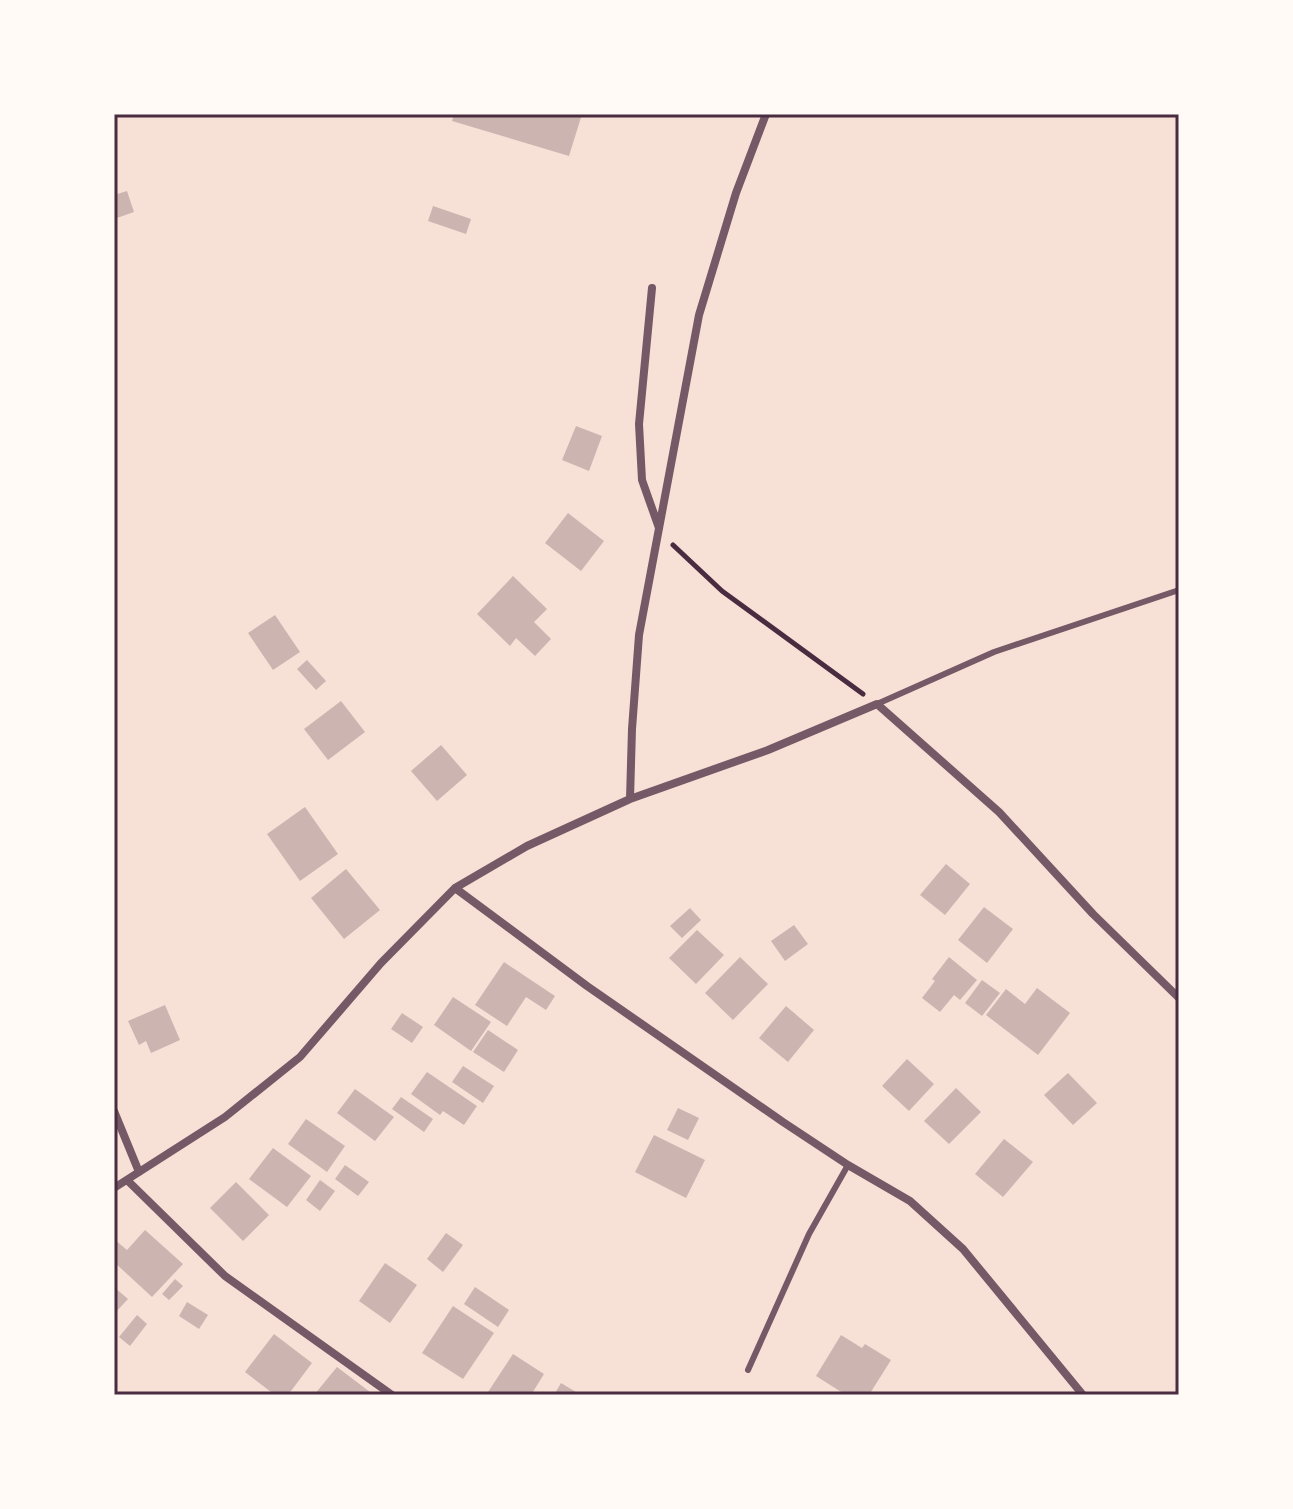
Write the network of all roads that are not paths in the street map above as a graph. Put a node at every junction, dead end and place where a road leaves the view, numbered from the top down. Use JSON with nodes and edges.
{"nodes":[{"id":1,"x":766,"y":114,"type":"edge"},
{"id":2,"x":652,"y":288,"type":"dead end"},
{"id":3,"x":659,"y":529,"type":"junction"},
{"id":4,"x":1179,"y":590,"type":"edge"},
{"id":5,"x":877,"y":704,"type":"junction"},
{"id":6,"x":630,"y":799,"type":"junction"},
{"id":7,"x":455,"y":888,"type":"junction"},
{"id":8,"x":1179,"y":998,"type":"edge"},
{"id":9,"x":114,"y":1111,"type":"edge"},
{"id":10,"x":848,"y":1165,"type":"junction"},
{"id":11,"x":139,"y":1172,"type":"junction"},
{"id":12,"x":127,"y":1180,"type":"junction"},
{"id":13,"x":114,"y":1188,"type":"edge"},
{"id":14,"x":748,"y":1370,"type":"dead end"},
{"id":15,"x":392,"y":1395,"type":"edge"},
{"id":16,"x":1083,"y":1395,"type":"edge"}],
"edges":[{"from":1,"to":3,"type":"street"},
{"from":2,"to":3,"type":"street"},
{"from":3,"to":6,"type":"street"},
{"from":4,"to":5,"type":"lane"},
{"from":5,"to":6,"type":"street"},
{"from":5,"to":8,"type":"street"},
{"from":6,"to":7,"type":"street"},
{"from":7,"to":10,"type":"street"},
{"from":7,"to":11,"type":"street"},
{"from":9,"to":11,"type":"street"},
{"from":10,"to":14,"type":"lane"},
{"from":10,"to":16,"type":"street"},
{"from":11,"to":12,"type":"street"},
{"from":12,"to":13,"type":"street"},
{"from":12,"to":15,"type":"street"}]}
